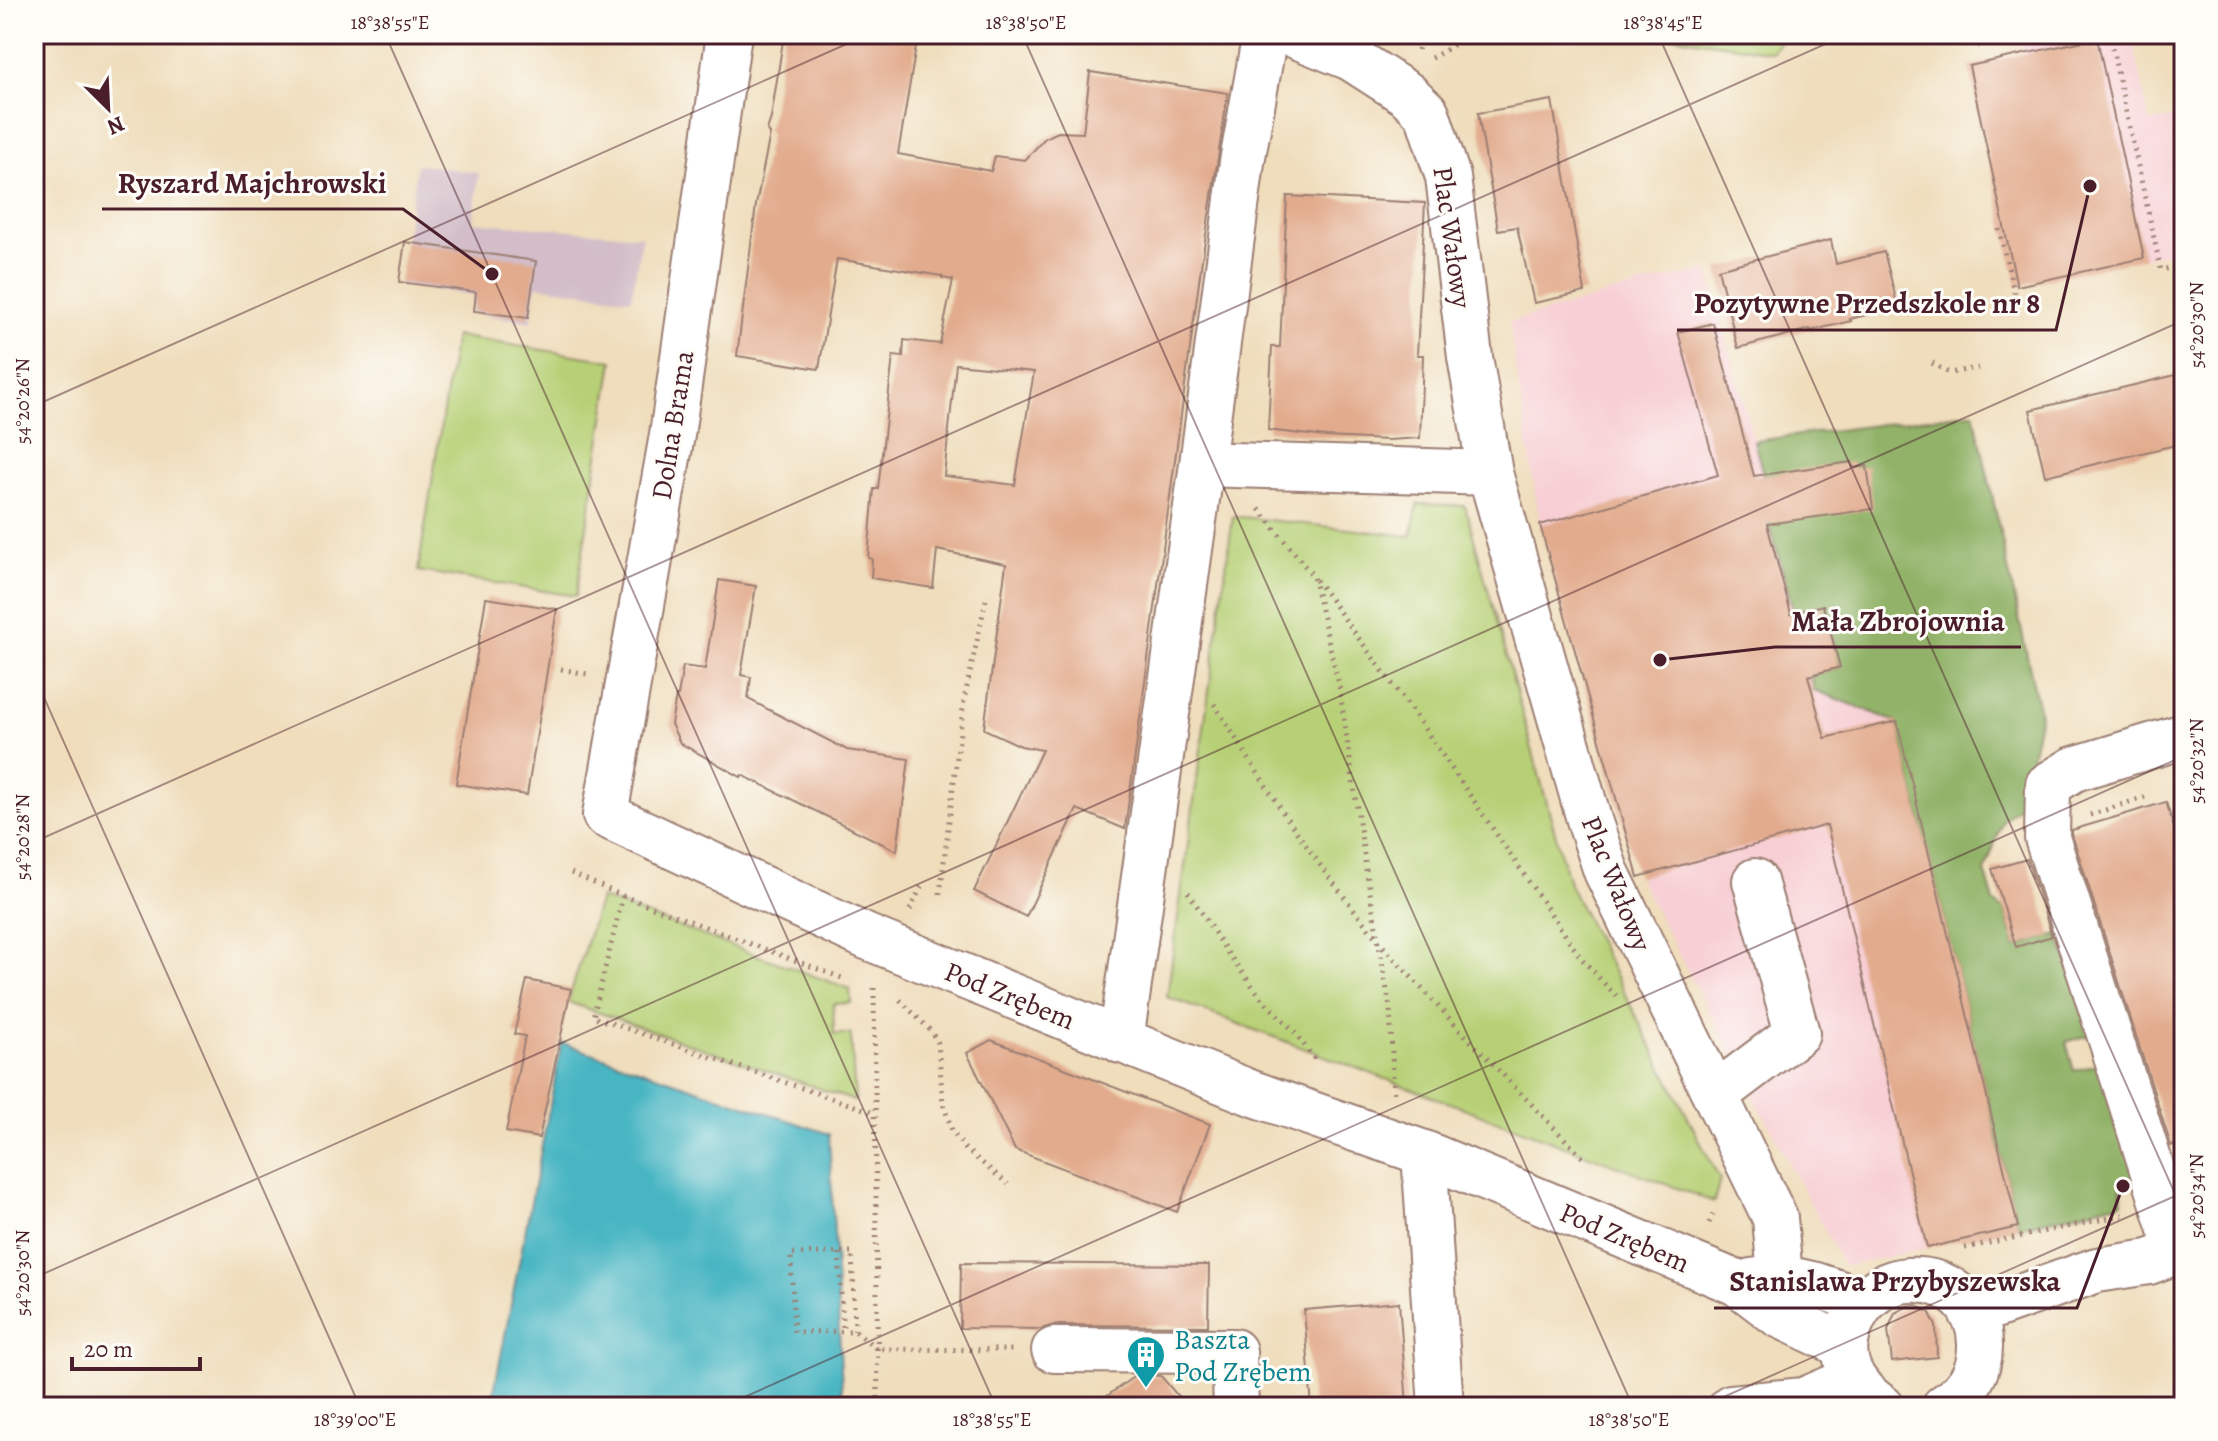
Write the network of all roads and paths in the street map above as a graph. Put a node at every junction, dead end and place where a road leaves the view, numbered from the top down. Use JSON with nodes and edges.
{"nodes":[{"id":1,"x":729,"y":34,"type":"edge"},
{"id":2,"x":1265,"y":34,"type":"edge"},
{"id":3,"x":1291,"y":34,"type":"edge"},
{"id":4,"x":1475,"y":34,"type":"edge"},
{"id":5,"x":2013,"y":38,"type":"dead end"},
{"id":6,"x":1970,"y":43,"type":"dead end"},
{"id":7,"x":2112,"y":48,"type":"dead end"},
{"id":8,"x":1425,"y":61,"type":"dead end"},
{"id":9,"x":1999,"y":229,"type":"dead end"},
{"id":10,"x":2184,"y":265,"type":"edge"},
{"id":11,"x":2015,"y":296,"type":"dead end"},
{"id":12,"x":1932,"y":363,"type":"dead end"},
{"id":13,"x":1978,"y":368,"type":"dead end"},
{"id":14,"x":1213,"y":465,"type":"junction"},
{"id":15,"x":1490,"y":473,"type":"junction"},
{"id":16,"x":1313,"y":576,"type":"junction"},
{"id":17,"x":986,"y":600,"type":"dead end"},
{"id":18,"x":1177,"y":646,"type":"junction"},
{"id":19,"x":561,"y":669,"type":"dead end"},
{"id":20,"x":590,"y":674,"type":"dead end"},
{"id":21,"x":2184,"y":736,"type":"edge"},
{"id":22,"x":2184,"y":785,"type":"edge"},
{"id":23,"x":2150,"y":796,"type":"dead end"},
{"id":24,"x":2184,"y":799,"type":"edge"},
{"id":25,"x":605,"y":815,"type":"joint"},
{"id":26,"x":2047,"y":829,"type":"junction"},
{"id":27,"x":1149,"y":834,"type":"junction"},
{"id":28,"x":571,"y":873,"type":"dead end"},
{"id":29,"x":1755,"y":881,"type":"dead end"},
{"id":30,"x":940,"y":894,"type":"dead end"},
{"id":31,"x":623,"y":896,"type":"junction"},
{"id":32,"x":1379,"y":942,"type":"junction"},
{"id":33,"x":844,"y":978,"type":"dead end"},
{"id":34,"x":873,"y":990,"type":"dead end"},
{"id":35,"x":899,"y":999,"type":"dead end"},
{"id":36,"x":1624,"y":999,"type":"dead end"},
{"id":37,"x":1121,"y":1041,"type":"junction"},
{"id":38,"x":1315,"y":1060,"type":"dead end"},
{"id":39,"x":1715,"y":1095,"type":"junction"},
{"id":40,"x":875,"y":1113,"type":"junction"},
{"id":41,"x":1407,"y":1147,"type":"junction"},
{"id":42,"x":1586,"y":1161,"type":"dead end"},
{"id":43,"x":1008,"y":1184,"type":"dead end"},
{"id":44,"x":2131,"y":1213,"type":"dead end"},
{"id":45,"x":1960,"y":1249,"type":"dead end"},
{"id":46,"x":839,"y":1253,"type":"junction"},
{"id":47,"x":2170,"y":1254,"type":"edge"},
{"id":48,"x":1780,"y":1277,"type":"junction"},
{"id":49,"x":1737,"y":1283,"type":"junction"},
{"id":50,"x":1863,"y":1301,"type":"junction"},
{"id":51,"x":1976,"y":1327,"type":"junction"},
{"id":52,"x":843,"y":1330,"type":"junction"},
{"id":53,"x":855,"y":1331,"type":"junction"},
{"id":54,"x":877,"y":1349,"type":"junction"},
{"id":55,"x":1054,"y":1350,"type":"joint"},
{"id":56,"x":1860,"y":1378,"type":"edge"},
{"id":57,"x":878,"y":1407,"type":"edge"},
{"id":58,"x":1236,"y":1407,"type":"edge"},
{"id":59,"x":1441,"y":1407,"type":"edge"},
{"id":60,"x":1731,"y":1407,"type":"edge"},
{"id":61,"x":1944,"y":1407,"type":"edge"}],
"edges":[{"from":1,"to":25,"type":"street","name":"Dolna Brama"},
{"from":2,"to":14,"type":"street"},
{"from":3,"to":15,"type":"street","name":"Plac Wałowy"},
{"from":4,"to":8,"type":"path"},
{"from":5,"to":6,"type":"path"},
{"from":7,"to":10,"type":"path"},
{"from":9,"to":11,"type":"path"},
{"from":12,"to":13,"type":"path"},
{"from":14,"to":15,"type":"street"},
{"from":14,"to":16,"type":"path"},
{"from":14,"to":18,"type":"street"},
{"from":15,"to":39,"type":"street","name":"Plac Wałowy"},
{"from":16,"to":32,"type":"path"},
{"from":16,"to":36,"type":"path"},
{"from":17,"to":30,"type":"path"},
{"from":18,"to":27,"type":"street"},
{"from":18,"to":32,"type":"path"},
{"from":19,"to":20,"type":"path"},
{"from":21,"to":26,"type":"street"},
{"from":22,"to":24,"type":"path"},
{"from":23,"to":26,"type":"path"},
{"from":25,"to":37,"type":"street","name":"Pod Zrębem"},
{"from":26,"to":47,"type":"street"},
{"from":27,"to":37,"type":"street"},
{"from":27,"to":38,"type":"path"},
{"from":28,"to":31,"type":"path"},
{"from":29,"to":39,"type":"street"},
{"from":31,"to":33,"type":"path"},
{"from":31,"to":40,"type":"path"},
{"from":32,"to":41,"type":"path"},
{"from":32,"to":42,"type":"path"},
{"from":34,"to":40,"type":"path"},
{"from":35,"to":43,"type":"path"},
{"from":37,"to":41,"type":"street","name":"Pod Zrębem"},
{"from":39,"to":48,"type":"street","name":"Plac Wałowy"},
{"from":40,"to":54,"type":"path"},
{"from":41,"to":49,"type":"street","name":"Pod Zrębem"},
{"from":41,"to":59,"type":"street"},
{"from":44,"to":45,"type":"path"},
{"from":46,"to":52,"type":"path"},
{"from":46,"to":52,"type":"path"},
{"from":46,"to":53,"type":"path"},
{"from":47,"to":51,"type":"street"},
{"from":48,"to":49,"type":"street"},
{"from":48,"to":50,"type":"street"},
{"from":49,"to":56,"type":"street","name":"Pod Zrębem"},
{"from":50,"to":51,"type":"street"},
{"from":50,"to":56,"type":"street"},
{"from":51,"to":61,"type":"street"},
{"from":52,"to":53,"type":"path"},
{"from":53,"to":54,"type":"path"},
{"from":54,"to":55,"type":"path"},
{"from":54,"to":57,"type":"path"},
{"from":55,"to":58,"type":"street"},
{"from":56,"to":60,"type":"street"}]}
